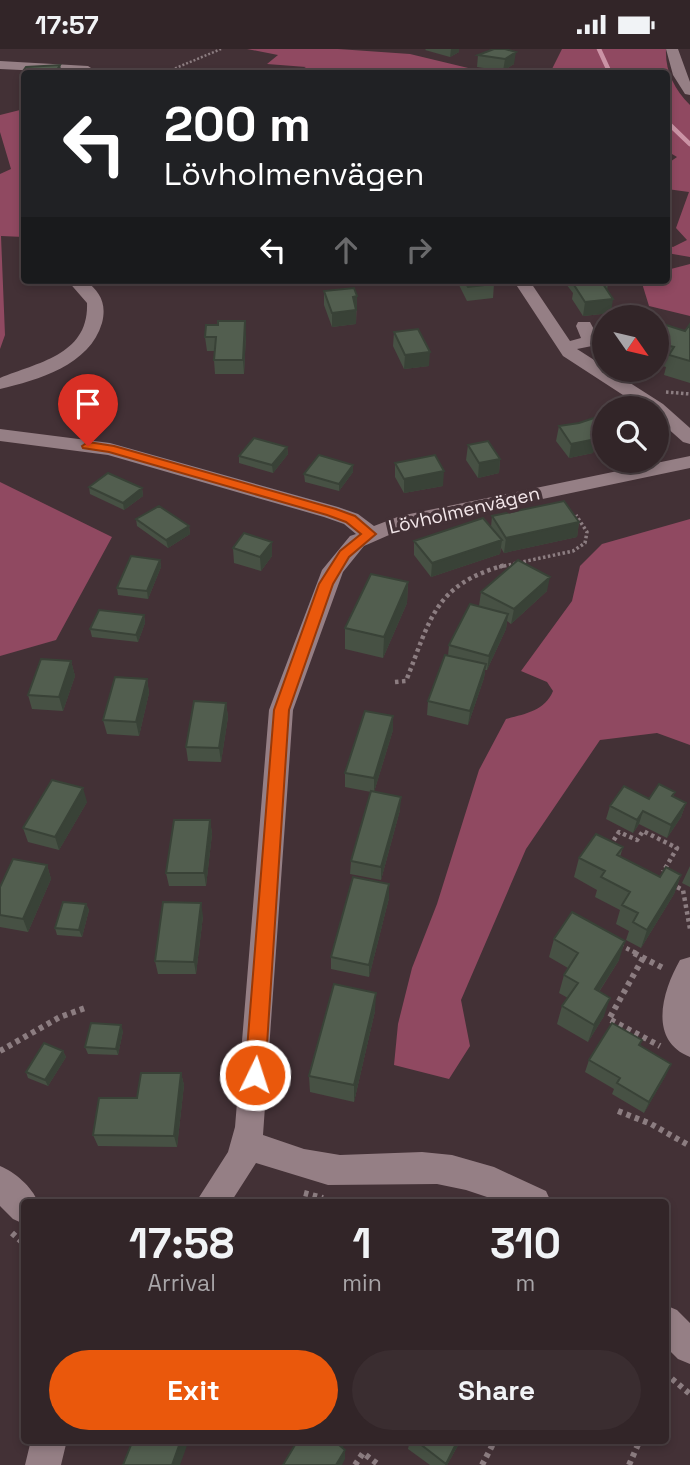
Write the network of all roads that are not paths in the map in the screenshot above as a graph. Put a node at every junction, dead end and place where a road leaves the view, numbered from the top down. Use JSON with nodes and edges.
{"nodes":[{"id":1,"x":672,"y":49,"type":"edge"},
{"id":2,"x":0,"y":65,"type":"edge"},
{"id":3,"x":88,"y":70,"type":"dead end"},
{"id":4,"x":690,"y":91,"type":"edge"},
{"id":5,"x":80,"y":284,"type":"edge"},
{"id":6,"x":524,"y":284,"type":"edge"},
{"id":7,"x":584,"y":326,"type":"dead end"},
{"id":8,"x":592,"y":350,"type":"edge"},
{"id":9,"x":570,"y":352,"type":"junction"},
{"id":10,"x":631,"y":382,"type":"edge"},
{"id":11,"x":0,"y":384,"type":"edge"},
{"id":12,"x":627,"y":390,"type":"junction"},
{"id":13,"x":637,"y":396,"type":"edge"},
{"id":14,"x":669,"y":419,"type":"edge"},
{"id":15,"x":0,"y":435,"type":"edge"},
{"id":16,"x":690,"y":438,"type":"edge"},
{"id":17,"x":690,"y":462,"type":"edge"},
{"id":18,"x":370,"y":534,"type":"junction"},
{"id":19,"x":687,"y":974,"type":"edge"},
{"id":20,"x":688,"y":1041,"type":"edge"},
{"id":21,"x":247,"y":1145,"type":"junction"},
{"id":22,"x":0,"y":1182,"type":"edge"},
{"id":23,"x":214,"y":1199,"type":"edge"},
{"id":24,"x":528,"y":1199,"type":"edge"},
{"id":25,"x":21,"y":1205,"type":"edge"},
{"id":26,"x":669,"y":1326,"type":"edge"},
{"id":27,"x":690,"y":1347,"type":"edge"},
{"id":28,"x":48,"y":1444,"type":"edge"},
{"id":29,"x":43,"y":1465,"type":"edge"}],
"edges":[{"from":1,"to":4,"type":"street"},
{"from":2,"to":3,"type":"street"},
{"from":5,"to":11,"type":"street"},
{"from":6,"to":9,"type":"street"},
{"from":7,"to":9,"type":"street"},
{"from":8,"to":9,"type":"street"},
{"from":9,"to":12,"type":"street"},
{"from":10,"to":12,"type":"street"},
{"from":12,"to":13,"type":"street"},
{"from":14,"to":16,"type":"street"},
{"from":15,"to":18,"type":"street","name":"Lövholmenvägen"},
{"from":17,"to":18,"type":"street","name":"Lövholmenvägen"},
{"from":18,"to":21,"type":"street"},
{"from":19,"to":20,"type":"street"},
{"from":21,"to":23,"type":"street"},
{"from":21,"to":24,"type":"street"},
{"from":22,"to":25,"type":"street"},
{"from":26,"to":27,"type":"street"},
{"from":28,"to":29,"type":"street"}]}
